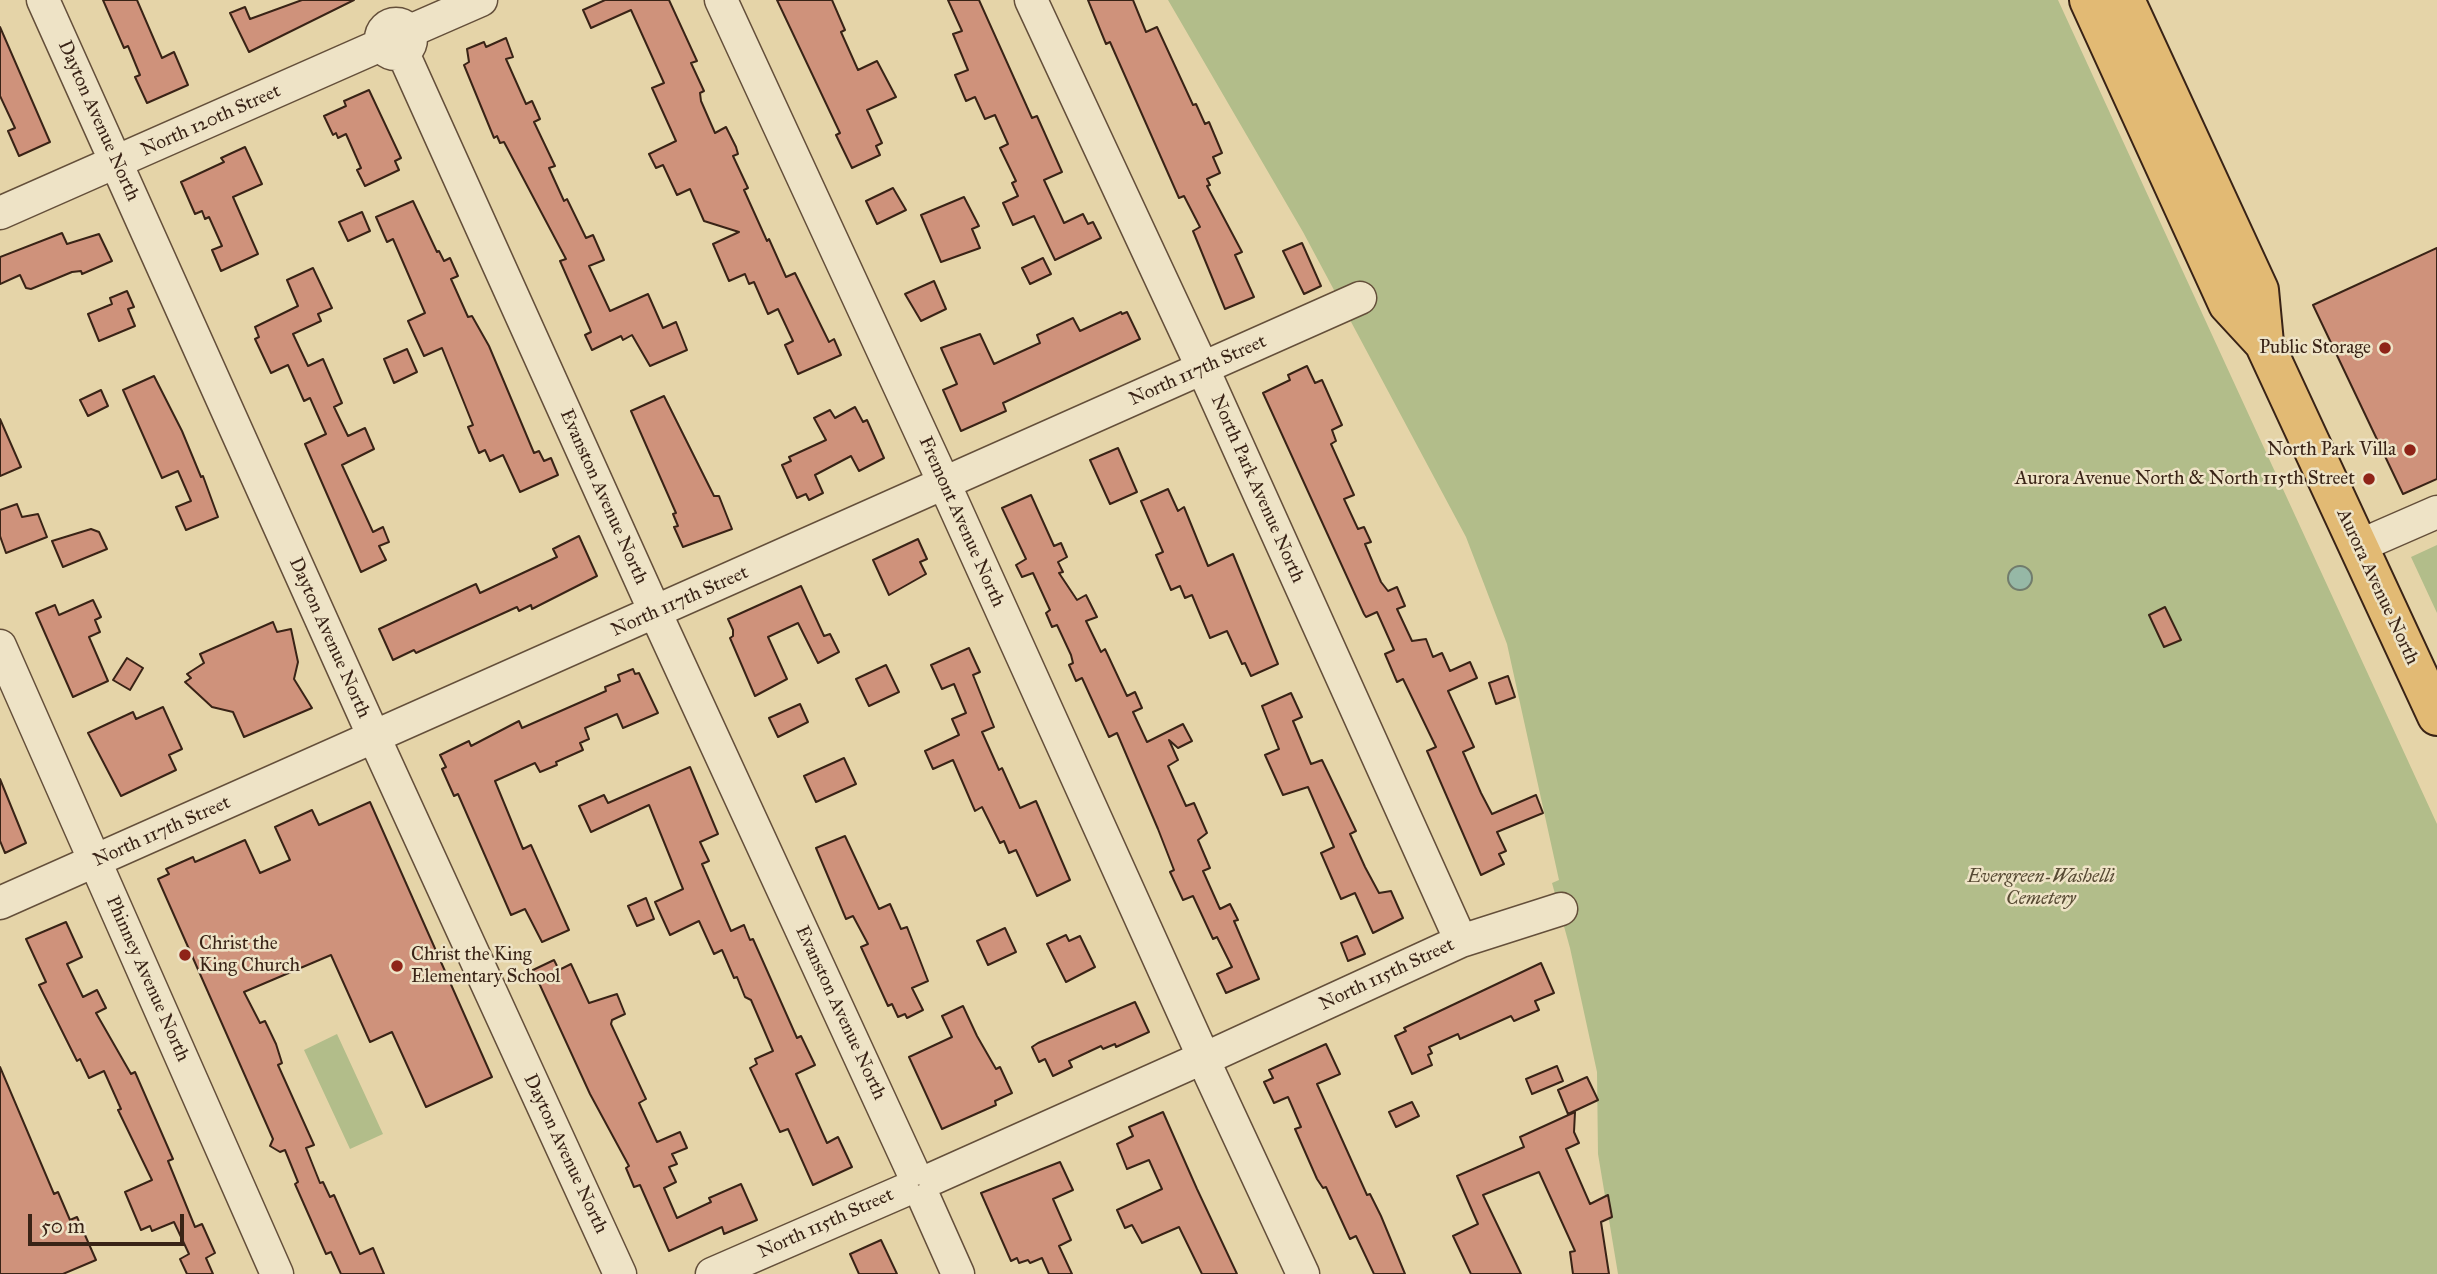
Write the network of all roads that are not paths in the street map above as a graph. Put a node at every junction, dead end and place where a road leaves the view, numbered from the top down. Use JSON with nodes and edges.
{"nodes":[{"id":1,"x":43,"y":0,"type":"edge"},
{"id":2,"x":481,"y":0,"type":"edge"},
{"id":3,"x":720,"y":0,"type":"edge"},
{"id":4,"x":1031,"y":0,"type":"edge"},
{"id":5,"x":2089,"y":0,"type":"edge"},
{"id":6,"x":2125,"y":0,"type":"edge"},
{"id":7,"x":393,"y":31,"type":"edge"},
{"id":8,"x":117,"y":162,"type":"junction"},
{"id":9,"x":0,"y":213,"type":"edge"},
{"id":10,"x":1360,"y":298,"type":"dead end"},
{"id":11,"x":2264,"y":343,"type":"junction"},
{"id":12,"x":1203,"y":369,"type":"junction"},
{"id":13,"x":944,"y":483,"type":"junction"},
{"id":14,"x":2437,"y":512,"type":"edge"},
{"id":15,"x":2359,"y":546,"type":"junction"},
{"id":16,"x":656,"y":614,"type":"junction"},
{"id":17,"x":0,"y":646,"type":"edge"},
{"id":18,"x":2437,"y":716,"type":"edge"},
{"id":19,"x":374,"y":737,"type":"junction"},
{"id":20,"x":95,"y":861,"type":"junction"},
{"id":21,"x":0,"y":903,"type":"edge"},
{"id":22,"x":1561,"y":909,"type":"dead end"},
{"id":23,"x":1461,"y":941,"type":"junction"},
{"id":24,"x":1204,"y":1059,"type":"junction"},
{"id":25,"x":918,"y":1185,"type":"junction"},
{"id":26,"x":277,"y":1274,"type":"edge"},
{"id":27,"x":620,"y":1274,"type":"edge"},
{"id":28,"x":712,"y":1274,"type":"edge"},
{"id":29,"x":958,"y":1274,"type":"edge"},
{"id":30,"x":1303,"y":1274,"type":"edge"}],
"edges":[{"from":1,"to":8,"type":"street","name":"Dayton Avenue North"},
{"from":2,"to":7,"type":"street","name":"North 120th Street"},
{"from":3,"to":13,"type":"street","name":"Fremont Avenue North"},
{"from":4,"to":12,"type":"street","name":"North Park Avenue North"},
{"from":5,"to":11,"type":"highway","name":"Aurora Avenue North"},
{"from":6,"to":11,"type":"highway","name":"Aurora Avenue North"},
{"from":7,"to":8,"type":"street","name":"North 120th Street"},
{"from":7,"to":16,"type":"street","name":"Evanston Avenue North"},
{"from":8,"to":9,"type":"street","name":"North 120th Street"},
{"from":8,"to":19,"type":"street","name":"Dayton Avenue North"},
{"from":10,"to":12,"type":"street","name":"North 117th Street"},
{"from":11,"to":15,"type":"highway","name":"Aurora Avenue North"},
{"from":12,"to":13,"type":"street","name":"North 117th Street"},
{"from":12,"to":23,"type":"street","name":"North Park Avenue North"},
{"from":13,"to":16,"type":"street","name":"North 117th Street"},
{"from":13,"to":24,"type":"street","name":"Fremont Avenue North"},
{"from":14,"to":15,"type":"street"},
{"from":15,"to":18,"type":"highway","name":"Aurora Avenue North"},
{"from":16,"to":19,"type":"street","name":"North 117th Street"},
{"from":16,"to":25,"type":"street","name":"Evanston Avenue North"},
{"from":17,"to":20,"type":"street","name":"Phinney Avenue North"},
{"from":19,"to":20,"type":"street","name":"North 117th Street"},
{"from":19,"to":27,"type":"street","name":"Dayton Avenue North"},
{"from":20,"to":21,"type":"street","name":"North 117th Street"},
{"from":20,"to":26,"type":"street","name":"Phinney Avenue North"},
{"from":22,"to":23,"type":"street","name":"North 115th Street"},
{"from":23,"to":24,"type":"street","name":"North 115th Street"},
{"from":24,"to":25,"type":"street","name":"North 115th Street"},
{"from":24,"to":30,"type":"street","name":"Fremont Avenue North"},
{"from":25,"to":28,"type":"street","name":"North 115th Street"},
{"from":25,"to":29,"type":"street","name":"Evanston Avenue North"}]}
